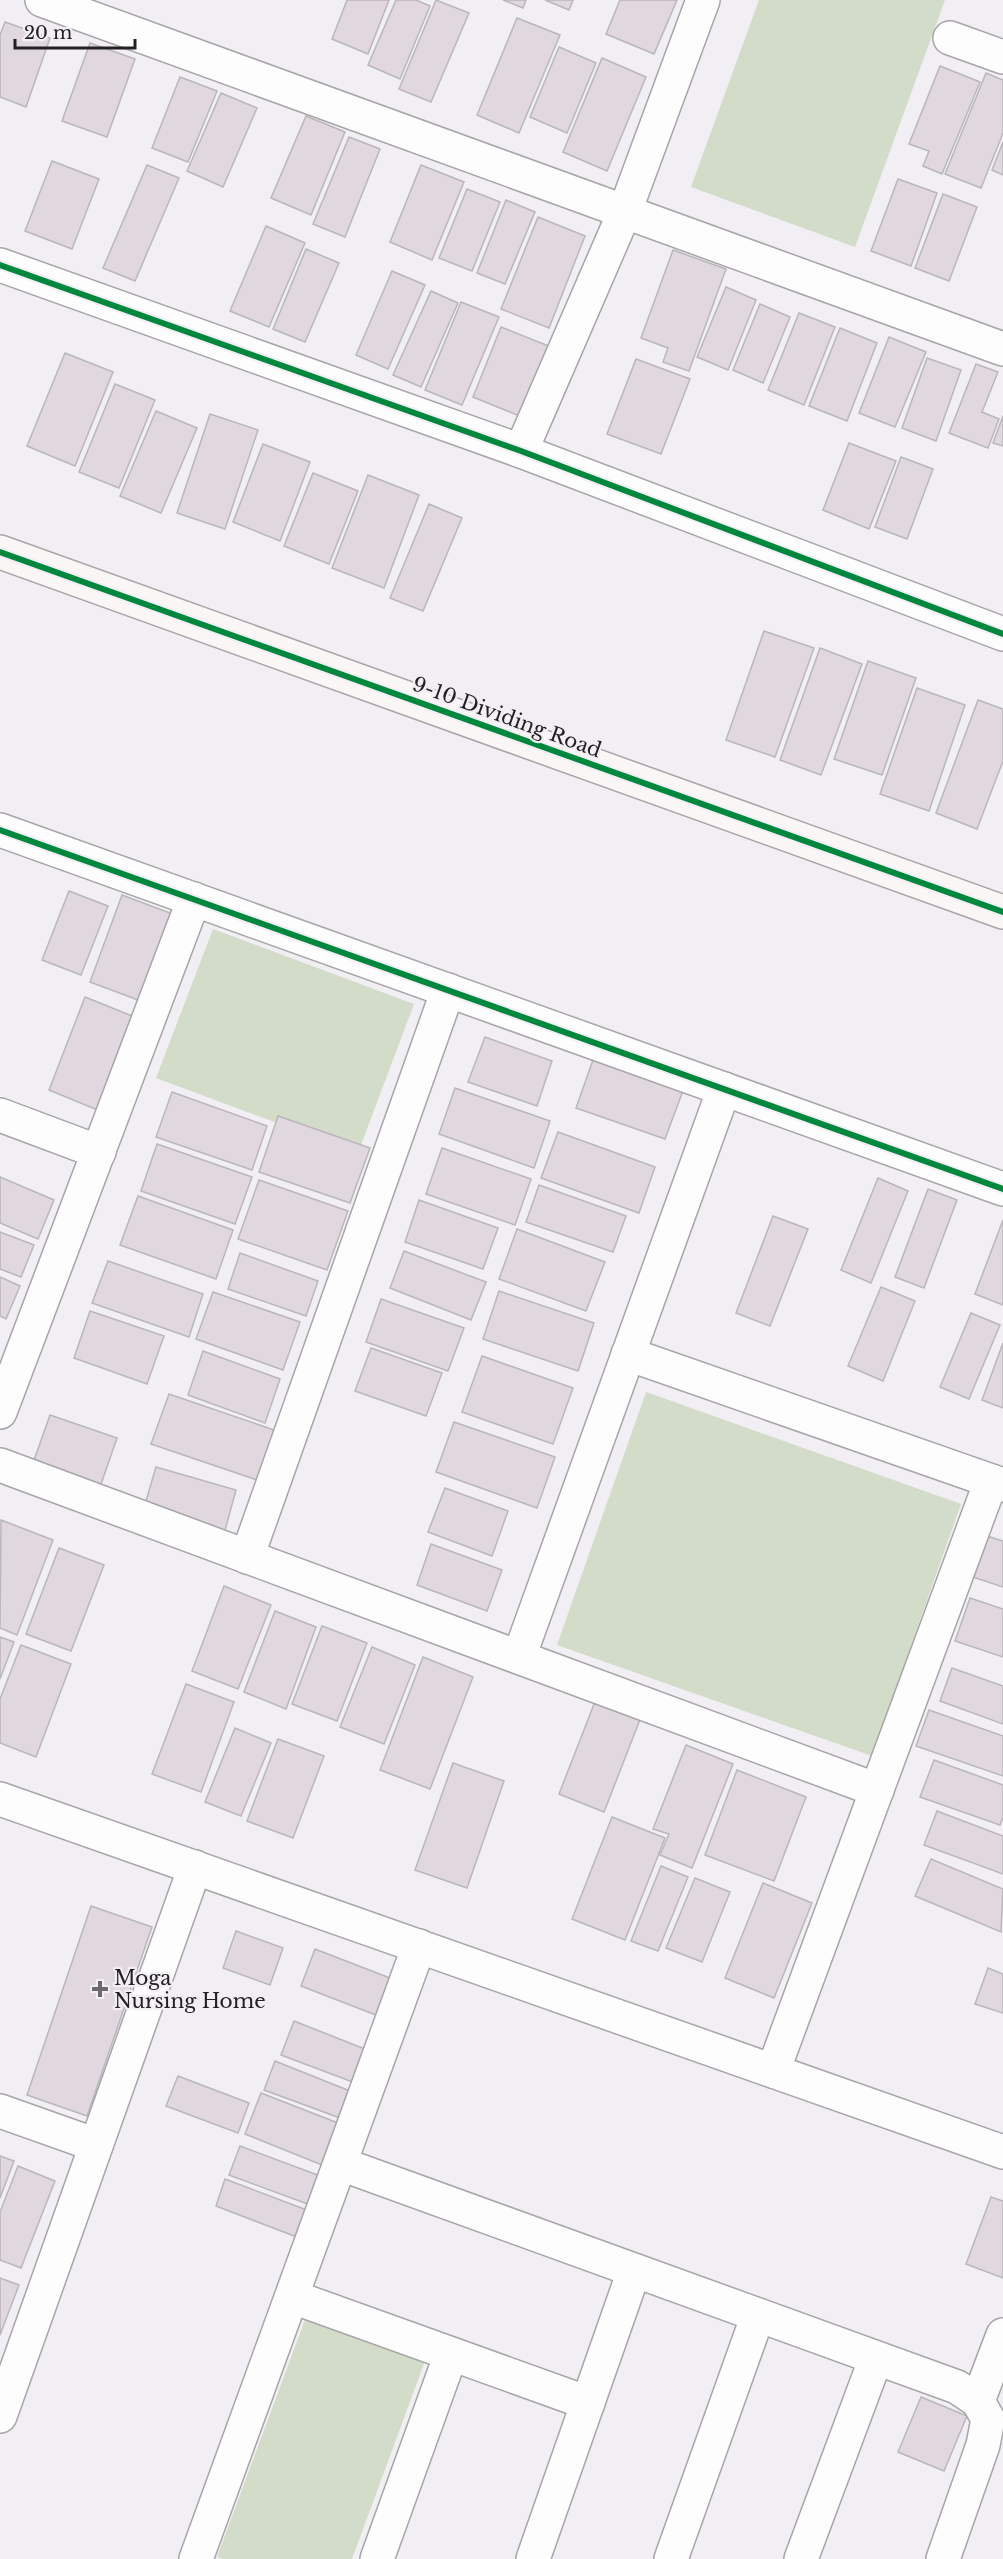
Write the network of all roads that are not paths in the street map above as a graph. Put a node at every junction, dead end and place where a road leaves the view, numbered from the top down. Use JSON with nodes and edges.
{"nodes":[{"id":1,"x":42,"y":0,"type":"edge"},
{"id":2,"x":703,"y":0,"type":"edge"},
{"id":3,"x":950,"y":38,"type":"dead end"},
{"id":4,"x":1003,"y":57,"type":"edge"},
{"id":5,"x":625,"y":211,"type":"junction"},
{"id":6,"x":0,"y":265,"type":"edge"},
{"id":7,"x":1003,"y":349,"type":"edge"},
{"id":8,"x":521,"y":451,"type":"junction"},
{"id":9,"x":0,"y":552,"type":"edge"},
{"id":10,"x":1003,"y":634,"type":"edge"},
{"id":11,"x":0,"y":830,"type":"edge"},
{"id":12,"x":195,"y":899,"type":"junction"},
{"id":13,"x":1003,"y":912,"type":"edge"},
{"id":14,"x":448,"y":990,"type":"junction"},
{"id":15,"x":724,"y":1089,"type":"junction"},
{"id":16,"x":0,"y":1115,"type":"edge"},
{"id":17,"x":99,"y":1152,"type":"junction"},
{"id":18,"x":1003,"y":1189,"type":"edge"},
{"id":19,"x":627,"y":1354,"type":"junction"},
{"id":20,"x":0,"y":1412,"type":"edge"},
{"id":21,"x":0,"y":1465,"type":"edge"},
{"id":22,"x":997,"y":1483,"type":"edge"},
{"id":23,"x":247,"y":1557,"type":"junction"},
{"id":24,"x":519,"y":1657,"type":"junction"},
{"id":25,"x":877,"y":1790,"type":"junction"},
{"id":26,"x":0,"y":1799,"type":"edge"},
{"id":27,"x":195,"y":1867,"type":"junction"},
{"id":28,"x":418,"y":1946,"type":"junction"},
{"id":29,"x":773,"y":2071,"type":"junction"},
{"id":30,"x":0,"y":2111,"type":"edge"},
{"id":31,"x":96,"y":2145,"type":"junction"},
{"id":32,"x":1003,"y":2152,"type":"edge"},
{"id":33,"x":341,"y":2164,"type":"junction"},
{"id":34,"x":634,"y":2271,"type":"junction"},
{"id":35,"x":293,"y":2297,"type":"junction"},
{"id":36,"x":758,"y":2315,"type":"junction"},
{"id":37,"x":1003,"y":2335,"type":"edge"},
{"id":38,"x":451,"y":2354,"type":"junction"},
{"id":39,"x":876,"y":2358,"type":"junction"},
{"id":40,"x":978,"y":2401,"type":"junction"},
{"id":41,"x":588,"y":2403,"type":"junction"},
{"id":42,"x":1,"y":2408,"type":"edge"},
{"id":43,"x":196,"y":2559,"type":"edge"},
{"id":44,"x":376,"y":2559,"type":"edge"},
{"id":45,"x":533,"y":2559,"type":"edge"},
{"id":46,"x":670,"y":2559,"type":"edge"},
{"id":47,"x":801,"y":2559,"type":"edge"},
{"id":48,"x":942,"y":2559,"type":"edge"}],
"edges":[{"from":1,"to":5,"type":"street"},
{"from":2,"to":5,"type":"street"},
{"from":3,"to":4,"type":"street"},
{"from":5,"to":7,"type":"street"},
{"from":5,"to":8,"type":"street"},
{"from":6,"to":8,"type":"street"},
{"from":8,"to":10,"type":"street"},
{"from":9,"to":13,"type":"street","name":"9-10 Dividing Road"},
{"from":11,"to":12,"type":"street"},
{"from":12,"to":14,"type":"street"},
{"from":12,"to":17,"type":"street"},
{"from":14,"to":15,"type":"street"},
{"from":14,"to":23,"type":"street"},
{"from":15,"to":18,"type":"street"},
{"from":15,"to":19,"type":"street"},
{"from":16,"to":17,"type":"street"},
{"from":17,"to":20,"type":"street"},
{"from":19,"to":22,"type":"street"},
{"from":19,"to":24,"type":"street"},
{"from":21,"to":23,"type":"street"},
{"from":22,"to":25,"type":"street"},
{"from":23,"to":24,"type":"street"},
{"from":24,"to":25,"type":"street"},
{"from":25,"to":29,"type":"street"},
{"from":26,"to":27,"type":"street"},
{"from":27,"to":28,"type":"street"},
{"from":27,"to":31,"type":"street"},
{"from":28,"to":29,"type":"street"},
{"from":28,"to":33,"type":"street"},
{"from":29,"to":32,"type":"street"},
{"from":30,"to":31,"type":"street"},
{"from":31,"to":42,"type":"street"},
{"from":33,"to":34,"type":"street"},
{"from":33,"to":35,"type":"street"},
{"from":34,"to":36,"type":"street"},
{"from":34,"to":41,"type":"street"},
{"from":35,"to":38,"type":"street"},
{"from":35,"to":43,"type":"street"},
{"from":36,"to":39,"type":"street"},
{"from":36,"to":46,"type":"street"},
{"from":37,"to":40,"type":"street"},
{"from":38,"to":41,"type":"street"},
{"from":38,"to":44,"type":"street"},
{"from":39,"to":40,"type":"street"},
{"from":39,"to":47,"type":"street"},
{"from":40,"to":48,"type":"street"},
{"from":41,"to":45,"type":"street"}]}
